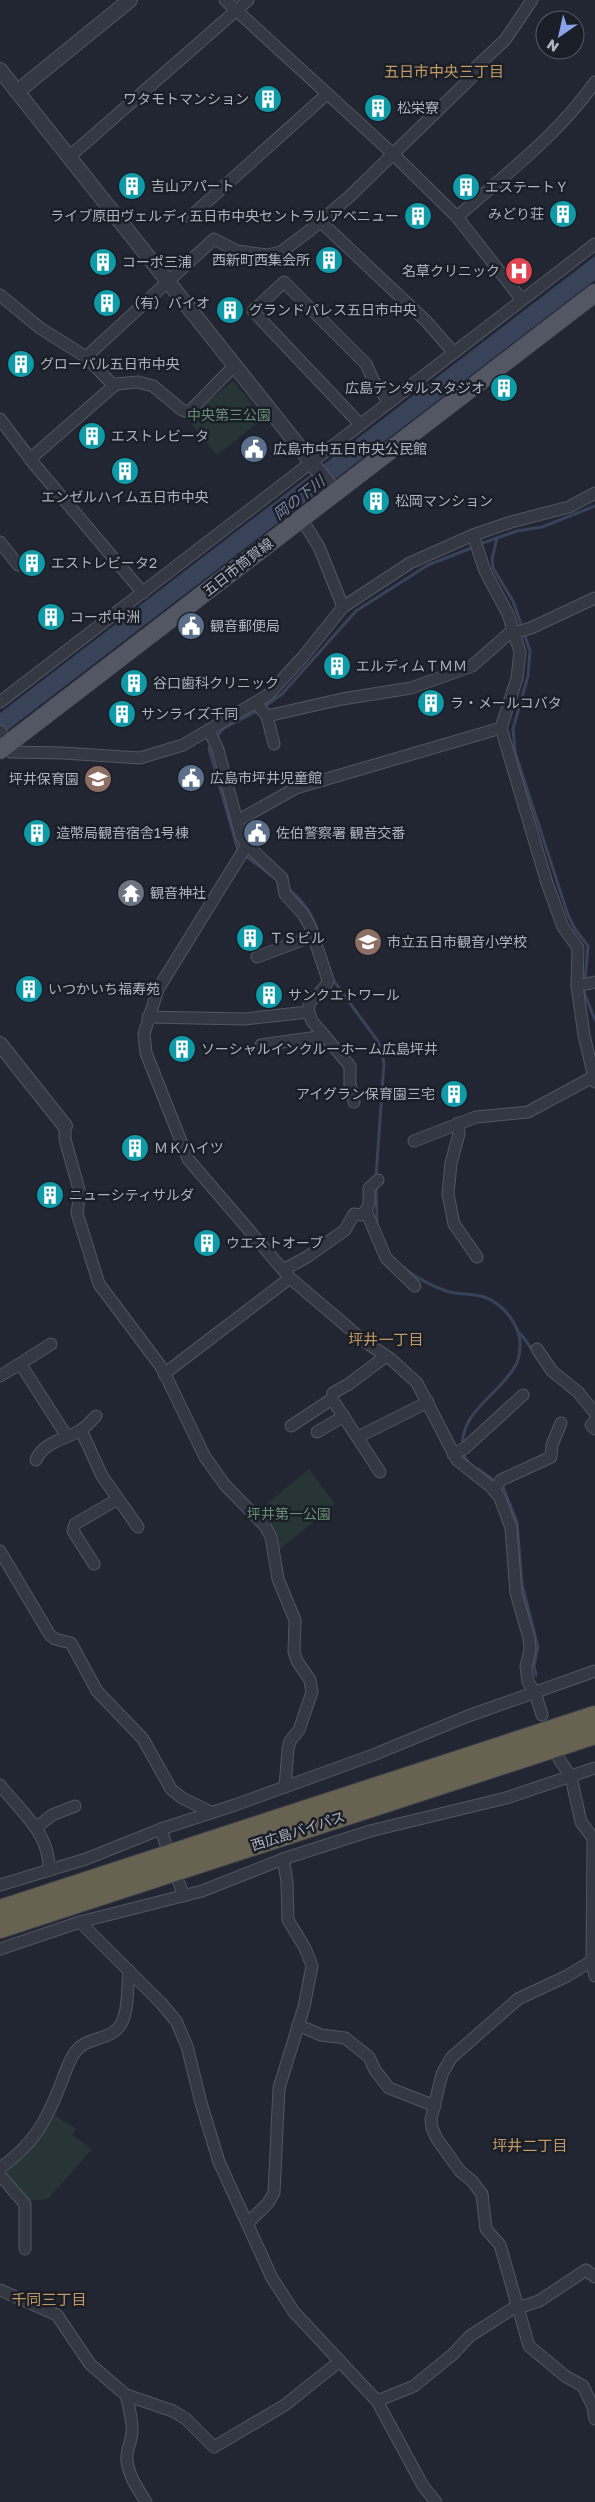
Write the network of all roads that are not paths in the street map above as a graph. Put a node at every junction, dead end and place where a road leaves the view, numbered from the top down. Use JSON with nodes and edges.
{"nodes":[{"id":1,"x":130,"y":0,"type":"edge"},
{"id":2,"x":225,"y":0,"type":"edge"},
{"id":3,"x":248,"y":0,"type":"edge"},
{"id":4,"x":532,"y":0,"type":"edge"},
{"id":5,"x":235,"y":11,"type":"junction"},
{"id":6,"x":0,"y":70,"type":"edge"},
{"id":7,"x":595,"y":82,"type":"edge"},
{"id":8,"x":18,"y":91,"type":"junction"},
{"id":9,"x":327,"y":94,"type":"junction"},
{"id":10,"x":392,"y":153,"type":"junction"},
{"id":11,"x":70,"y":157,"type":"junction"},
{"id":12,"x":190,"y":217,"type":"dead end"},
{"id":13,"x":457,"y":217,"type":"junction"},
{"id":14,"x":321,"y":222,"type":"junction"},
{"id":15,"x":595,"y":244,"type":"edge"},
{"id":16,"x":169,"y":282,"type":"junction"},
{"id":17,"x":595,"y":293,"type":"edge"},
{"id":18,"x":0,"y":295,"type":"edge"},
{"id":19,"x":522,"y":300,"type":"junction"},
{"id":20,"x":454,"y":352,"type":"junction"},
{"id":21,"x":86,"y":356,"type":"junction"},
{"id":22,"x":235,"y":365,"type":"junction"},
{"id":23,"x":114,"y":386,"type":"junction"},
{"id":24,"x":389,"y":402,"type":"junction"},
{"id":25,"x":0,"y":419,"type":"edge"},
{"id":26,"x":360,"y":424,"type":"junction"},
{"id":27,"x":30,"y":459,"type":"junction"},
{"id":28,"x":314,"y":464,"type":"junction"},
{"id":29,"x":333,"y":489,"type":"junction"},
{"id":30,"x":595,"y":494,"type":"edge"},
{"id":31,"x":301,"y":518,"type":"junction"},
{"id":32,"x":473,"y":537,"type":"junction"},
{"id":33,"x":0,"y":542,"type":"edge"},
{"id":34,"x":18,"y":566,"type":"dead end"},
{"id":35,"x":143,"y":593,"type":"junction"},
{"id":36,"x":595,"y":598,"type":"edge"},
{"id":37,"x":342,"y":607,"type":"junction"},
{"id":38,"x":518,"y":631,"type":"junction"},
{"id":39,"x":0,"y":702,"type":"edge"},
{"id":40,"x":256,"y":703,"type":"junction"},
{"id":41,"x":266,"y":716,"type":"junction"},
{"id":42,"x":501,"y":728,"type":"junction"},
{"id":43,"x":212,"y":736,"type":"junction"},
{"id":44,"x":3,"y":741,"type":"edge"},
{"id":45,"x":274,"y":744,"type":"dead end"},
{"id":46,"x":237,"y":821,"type":"junction"},
{"id":47,"x":244,"y":850,"type":"junction"},
{"id":48,"x":313,"y":936,"type":"junction"},
{"id":49,"x":257,"y":957,"type":"dead end"},
{"id":50,"x":585,"y":985,"type":"edge"},
{"id":51,"x":308,"y":1012,"type":"junction"},
{"id":52,"x":148,"y":1016,"type":"junction"},
{"id":53,"x":325,"y":1036,"type":"junction"},
{"id":54,"x":0,"y":1044,"type":"edge"},
{"id":55,"x":261,"y":1045,"type":"dead end"},
{"id":56,"x":594,"y":1080,"type":"edge"},
{"id":57,"x":354,"y":1102,"type":"dead end"},
{"id":58,"x":458,"y":1124,"type":"junction"},
{"id":59,"x":65,"y":1126,"type":"joint"},
{"id":60,"x":414,"y":1141,"type":"dead end"},
{"id":61,"x":376,"y":1181,"type":"dead end"},
{"id":62,"x":366,"y":1211,"type":"junction"},
{"id":63,"x":477,"y":1257,"type":"dead end"},
{"id":64,"x":287,"y":1273,"type":"junction"},
{"id":65,"x":415,"y":1286,"type":"dead end"},
{"id":66,"x":51,"y":1344,"type":"dead end"},
{"id":67,"x":537,"y":1348,"type":"dead end"},
{"id":68,"x":386,"y":1356,"type":"junction"},
{"id":69,"x":18,"y":1365,"type":"junction"},
{"id":70,"x":164,"y":1374,"type":"junction"},
{"id":71,"x":0,"y":1376,"type":"edge"},
{"id":72,"x":523,"y":1396,"type":"dead end"},
{"id":73,"x":332,"y":1399,"type":"junction"},
{"id":74,"x":428,"y":1402,"type":"junction"},
{"id":75,"x":96,"y":1416,"type":"dead end"},
{"id":76,"x":344,"y":1416,"type":"junction"},
{"id":77,"x":595,"y":1422,"type":"edge"},
{"id":78,"x":561,"y":1423,"type":"dead end"},
{"id":79,"x":291,"y":1426,"type":"dead end"},
{"id":80,"x":81,"y":1430,"type":"junction"},
{"id":81,"x":317,"y":1432,"type":"dead end"},
{"id":82,"x":66,"y":1435,"type":"junction"},
{"id":83,"x":358,"y":1437,"type":"junction"},
{"id":84,"x":458,"y":1451,"type":"junction"},
{"id":85,"x":36,"y":1460,"type":"dead end"},
{"id":86,"x":380,"y":1472,"type":"dead end"},
{"id":87,"x":496,"y":1486,"type":"junction"},
{"id":88,"x":118,"y":1499,"type":"junction"},
{"id":89,"x":138,"y":1527,"type":"dead end"},
{"id":90,"x":0,"y":1551,"type":"edge"},
{"id":91,"x":94,"y":1564,"type":"dead end"},
{"id":92,"x":595,"y":1671,"type":"edge"},
{"id":93,"x":535,"y":1692,"type":"junction"},
{"id":94,"x":542,"y":1715,"type":"dead end"},
{"id":95,"x":595,"y":1716,"type":"edge"},
{"id":96,"x":595,"y":1734,"type":"edge"},
{"id":97,"x":559,"y":1759,"type":"dead end"},
{"id":98,"x":595,"y":1768,"type":"edge"},
{"id":99,"x":572,"y":1777,"type":"junction"},
{"id":100,"x":0,"y":1785,"type":"edge"},
{"id":101,"x":285,"y":1787,"type":"junction"},
{"id":102,"x":75,"y":1806,"type":"dead end"},
{"id":103,"x":211,"y":1812,"type":"junction"},
{"id":104,"x":37,"y":1827,"type":"junction"},
{"id":105,"x":161,"y":1829,"type":"junction"},
{"id":106,"x":166,"y":1845,"type":"dead end"},
{"id":107,"x":283,"y":1859,"type":"junction"},
{"id":108,"x":49,"y":1870,"type":"junction"},
{"id":109,"x":3,"y":1881,"type":"edge"},
{"id":110,"x":179,"y":1882,"type":"dead end"},
{"id":111,"x":184,"y":1896,"type":"junction"},
{"id":112,"x":0,"y":1910,"type":"edge"},
{"id":113,"x":80,"y":1922,"type":"junction"},
{"id":114,"x":0,"y":1928,"type":"edge"},
{"id":115,"x":0,"y":1949,"type":"edge"},
{"id":116,"x":593,"y":1960,"type":"edge"},
{"id":117,"x":129,"y":1971,"type":"junction"},
{"id":118,"x":595,"y":1976,"type":"edge"},
{"id":119,"x":298,"y":2025,"type":"junction"},
{"id":120,"x":435,"y":2106,"type":"junction"},
{"id":121,"x":0,"y":2168,"type":"edge"},
{"id":122,"x":0,"y":2175,"type":"edge"},
{"id":123,"x":248,"y":2223,"type":"junction"},
{"id":124,"x":25,"y":2249,"type":"dead end"},
{"id":125,"x":595,"y":2277,"type":"edge"},
{"id":126,"x":0,"y":2290,"type":"edge"},
{"id":127,"x":518,"y":2307,"type":"junction"},
{"id":128,"x":340,"y":2361,"type":"junction"},
{"id":129,"x":126,"y":2395,"type":"junction"},
{"id":130,"x":377,"y":2401,"type":"junction"},
{"id":131,"x":595,"y":2419,"type":"edge"},
{"id":132,"x":146,"y":2502,"type":"edge"},
{"id":133,"x":436,"y":2502,"type":"edge"}],
"edges":[{"from":1,"to":8,"type":"street"},
{"from":2,"to":5,"type":"street"},
{"from":3,"to":5,"type":"street"},
{"from":4,"to":10,"type":"street"},
{"from":5,"to":9,"type":"street"},
{"from":5,"to":11,"type":"street"},
{"from":6,"to":8,"type":"street"},
{"from":7,"to":13,"type":"street"},
{"from":8,"to":11,"type":"street"},
{"from":9,"to":10,"type":"street"},
{"from":9,"to":12,"type":"street"},
{"from":10,"to":13,"type":"street"},
{"from":10,"to":14,"type":"street"},
{"from":11,"to":16,"type":"street"},
{"from":13,"to":19,"type":"street"},
{"from":14,"to":16,"type":"street"},
{"from":14,"to":20,"type":"street"},
{"from":15,"to":19,"type":"street"},
{"from":16,"to":21,"type":"street"},
{"from":16,"to":22,"type":"street"},
{"from":17,"to":29,"type":"main road","name":"五日市筒賀線"},
{"from":18,"to":21,"type":"street"},
{"from":19,"to":20,"type":"street"},
{"from":20,"to":24,"type":"street"},
{"from":21,"to":23,"type":"street"},
{"from":22,"to":23,"type":"street"},
{"from":22,"to":28,"type":"street"},
{"from":23,"to":27,"type":"street"},
{"from":24,"to":26,"type":"street"},
{"from":24,"to":26,"type":"street"},
{"from":25,"to":27,"type":"street"},
{"from":26,"to":28,"type":"street"},
{"from":27,"to":35,"type":"street"},
{"from":28,"to":29,"type":"street"},
{"from":28,"to":35,"type":"street"},
{"from":29,"to":31,"type":"main road","name":"五日市筒賀線"},
{"from":30,"to":32,"type":"street"},
{"from":31,"to":37,"type":"street"},
{"from":31,"to":44,"type":"main road","name":"五日市筒賀線"},
{"from":32,"to":37,"type":"street"},
{"from":32,"to":38,"type":"street"},
{"from":33,"to":34,"type":"street"},
{"from":35,"to":39,"type":"street"},
{"from":36,"to":38,"type":"street"},
{"from":37,"to":40,"type":"street"},
{"from":38,"to":41,"type":"street"},
{"from":38,"to":42,"type":"street"},
{"from":40,"to":41,"type":"street"},
{"from":40,"to":43,"type":"street"},
{"from":41,"to":45,"type":"street"},
{"from":42,"to":46,"type":"street"},
{"from":42,"to":50,"type":"street"},
{"from":43,"to":44,"type":"street"},
{"from":43,"to":46,"type":"street"},
{"from":46,"to":47,"type":"street"},
{"from":47,"to":48,"type":"street"},
{"from":47,"to":52,"type":"street"},
{"from":48,"to":49,"type":"street"},
{"from":48,"to":51,"type":"street"},
{"from":50,"to":56,"type":"street"},
{"from":51,"to":52,"type":"street"},
{"from":51,"to":53,"type":"street"},
{"from":52,"to":64,"type":"street"},
{"from":53,"to":55,"type":"street"},
{"from":53,"to":57,"type":"street"},
{"from":54,"to":59,"type":"street"},
{"from":56,"to":58,"type":"street"},
{"from":58,"to":60,"type":"street"},
{"from":58,"to":63,"type":"street"},
{"from":59,"to":70,"type":"street"},
{"from":61,"to":62,"type":"street"},
{"from":62,"to":64,"type":"street"},
{"from":62,"to":65,"type":"street"},
{"from":64,"to":68,"type":"street"},
{"from":64,"to":70,"type":"street"},
{"from":66,"to":69,"type":"street"},
{"from":67,"to":77,"type":"street"},
{"from":68,"to":73,"type":"street"},
{"from":68,"to":74,"type":"street"},
{"from":69,"to":71,"type":"street"},
{"from":69,"to":82,"type":"street"},
{"from":70,"to":101,"type":"street"},
{"from":72,"to":84,"type":"street"},
{"from":73,"to":76,"type":"street"},
{"from":73,"to":79,"type":"street"},
{"from":74,"to":83,"type":"street"},
{"from":74,"to":84,"type":"street"},
{"from":75,"to":80,"type":"street"},
{"from":76,"to":81,"type":"street"},
{"from":76,"to":83,"type":"street"},
{"from":78,"to":87,"type":"street"},
{"from":80,"to":82,"type":"street"},
{"from":80,"to":88,"type":"street"},
{"from":82,"to":85,"type":"street"},
{"from":83,"to":86,"type":"street"},
{"from":84,"to":87,"type":"street"},
{"from":87,"to":93,"type":"street"},
{"from":88,"to":89,"type":"street"},
{"from":88,"to":91,"type":"street"},
{"from":90,"to":103,"type":"street"},
{"from":92,"to":93,"type":"street"},
{"from":93,"to":94,"type":"street"},
{"from":93,"to":101,"type":"street"},
{"from":95,"to":112,"type":"highway","name":"西広島バイパス"},
{"from":96,"to":114,"type":"highway","name":"西広島バイパス"},
{"from":97,"to":99,"type":"street"},
{"from":98,"to":99,"type":"street"},
{"from":99,"to":107,"type":"street"},
{"from":99,"to":116,"type":"street"},
{"from":100,"to":104,"type":"street"},
{"from":101,"to":103,"type":"street"},
{"from":102,"to":104,"type":"street"},
{"from":103,"to":105,"type":"street"},
{"from":104,"to":108,"type":"street"},
{"from":105,"to":106,"type":"street"},
{"from":105,"to":108,"type":"street"},
{"from":107,"to":111,"type":"street"},
{"from":107,"to":119,"type":"street"},
{"from":108,"to":109,"type":"street"},
{"from":110,"to":111,"type":"street"},
{"from":111,"to":113,"type":"street"},
{"from":113,"to":115,"type":"street"},
{"from":113,"to":117,"type":"street"},
{"from":116,"to":118,"type":"street"},
{"from":116,"to":120,"type":"street"},
{"from":117,"to":121,"type":"street"},
{"from":117,"to":123,"type":"street"},
{"from":119,"to":120,"type":"street"},
{"from":119,"to":123,"type":"street"},
{"from":120,"to":127,"type":"street"},
{"from":122,"to":124,"type":"street"},
{"from":123,"to":128,"type":"street"},
{"from":125,"to":127,"type":"street"},
{"from":126,"to":129,"type":"street"},
{"from":127,"to":130,"type":"street"},
{"from":127,"to":131,"type":"street"},
{"from":128,"to":129,"type":"street"},
{"from":128,"to":130,"type":"street"},
{"from":129,"to":132,"type":"street"},
{"from":130,"to":133,"type":"street"}]}
